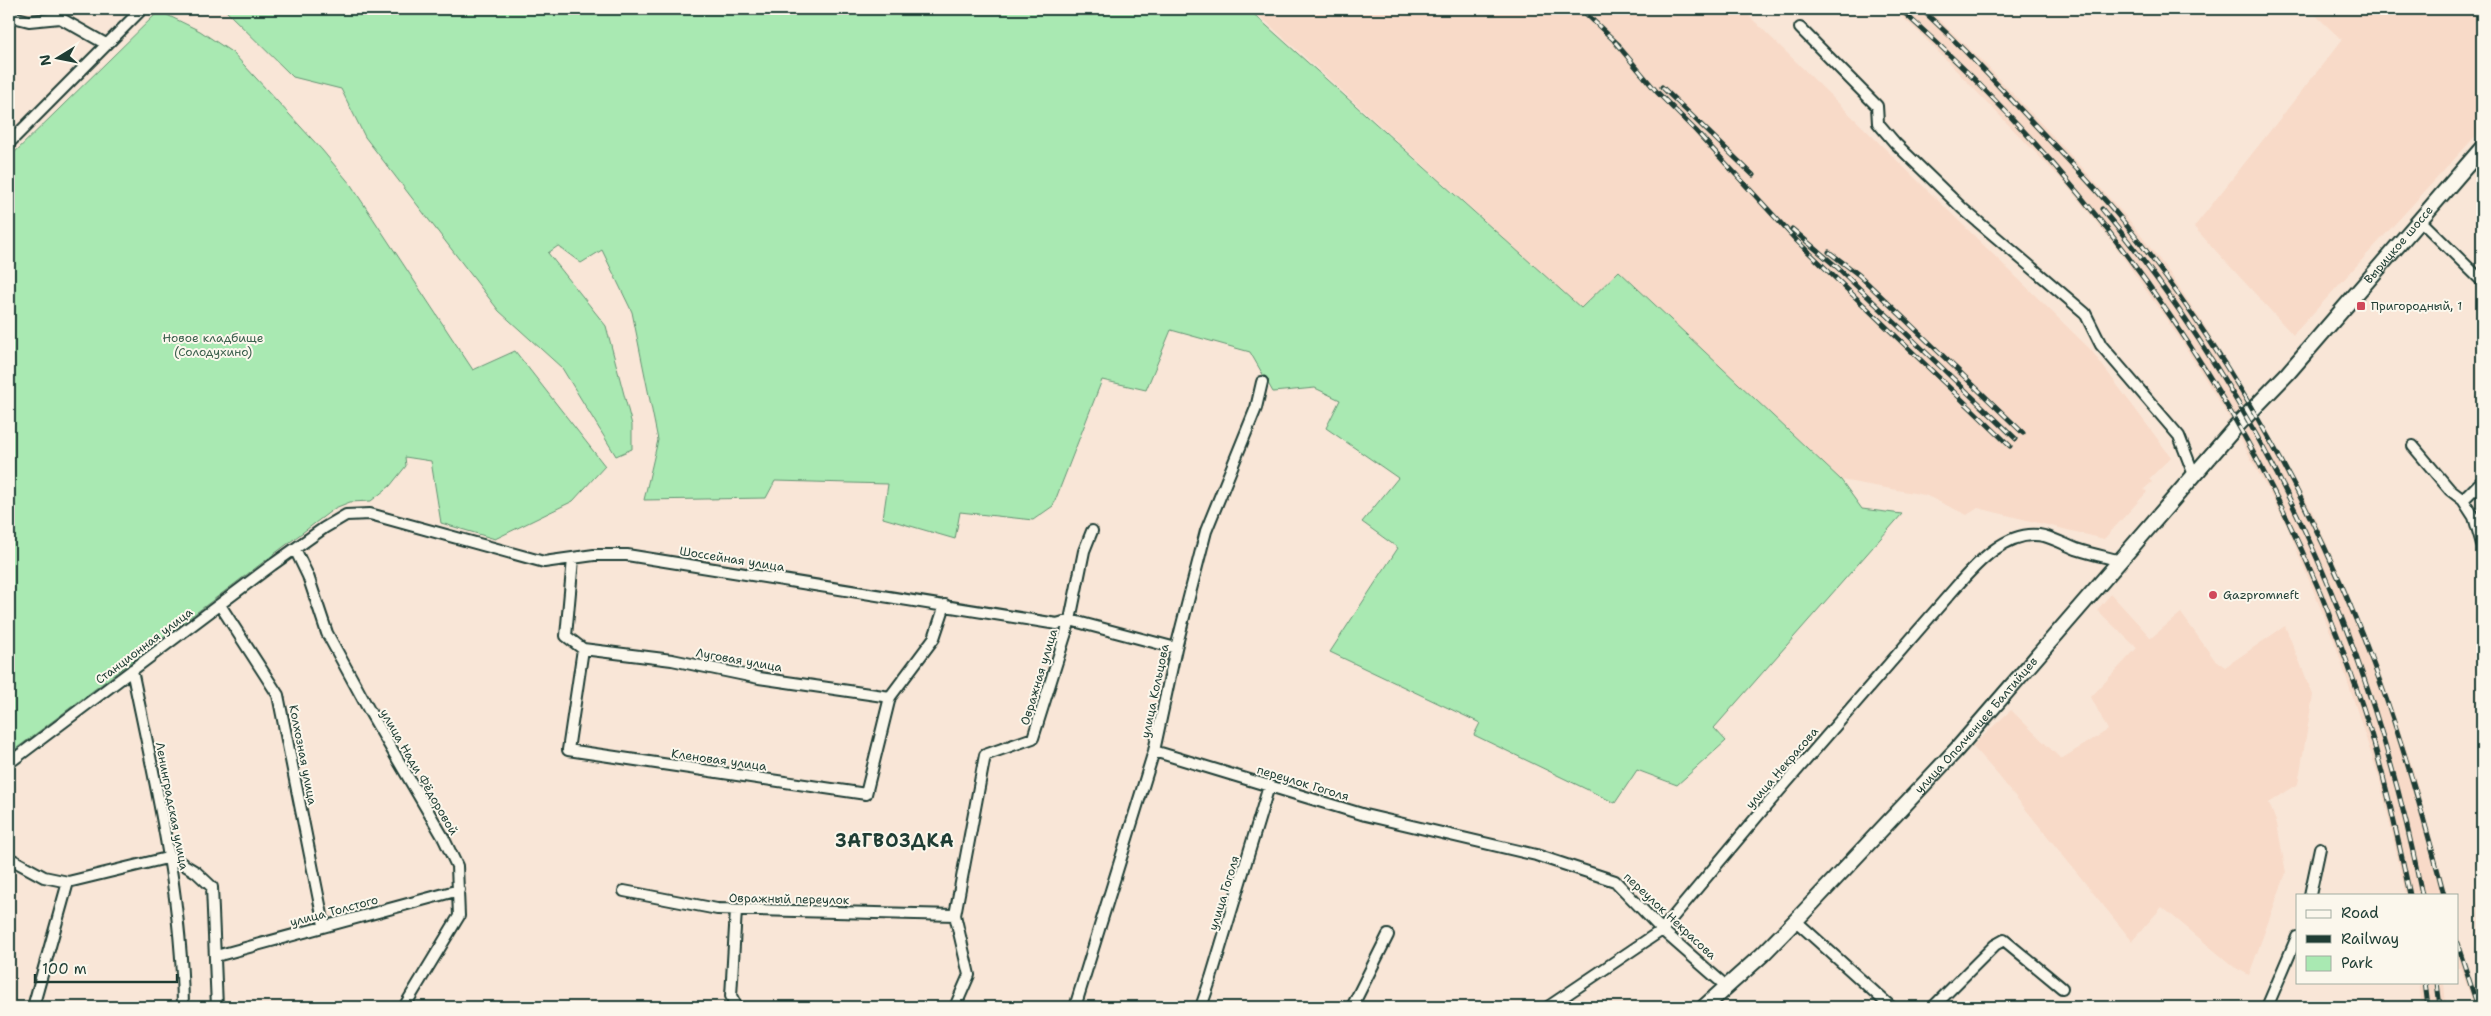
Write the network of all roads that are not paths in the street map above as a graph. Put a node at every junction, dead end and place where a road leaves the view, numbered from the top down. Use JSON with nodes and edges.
{"nodes":[{"id":1,"x":142,"y":9,"type":"edge"},
{"id":2,"x":59,"y":13,"type":"edge"},
{"id":3,"x":9,"y":16,"type":"edge"},
{"id":4,"x":1800,"y":28,"type":"dead end"},
{"id":5,"x":106,"y":44,"type":"junction"},
{"id":6,"x":9,"y":143,"type":"edge"},
{"id":7,"x":2482,"y":148,"type":"edge"},
{"id":8,"x":2420,"y":220,"type":"junction"},
{"id":9,"x":2482,"y":281,"type":"edge"},
{"id":10,"x":1262,"y":382,"type":"dead end"},
{"id":11,"x":2234,"y":429,"type":"joint"},
{"id":12,"x":2413,"y":446,"type":"dead end"},
{"id":13,"x":2194,"y":475,"type":"junction"},
{"id":14,"x":2482,"y":481,"type":"edge"},
{"id":15,"x":2463,"y":500,"type":"junction"},
{"id":16,"x":1092,"y":531,"type":"dead end"},
{"id":17,"x":2482,"y":544,"type":"edge"},
{"id":18,"x":295,"y":549,"type":"junction"},
{"id":19,"x":573,"y":559,"type":"junction"},
{"id":20,"x":2121,"y":561,"type":"junction"},
{"id":21,"x":220,"y":604,"type":"junction"},
{"id":22,"x":945,"y":605,"type":"junction"},
{"id":23,"x":1070,"y":620,"type":"junction"},
{"id":24,"x":1176,"y":648,"type":"junction"},
{"id":25,"x":584,"y":649,"type":"junction"},
{"id":26,"x":132,"y":670,"type":"junction"},
{"id":27,"x":890,"y":697,"type":"junction"},
{"id":28,"x":1154,"y":751,"type":"junction"},
{"id":29,"x":9,"y":764,"type":"edge"},
{"id":30,"x":1269,"y":786,"type":"junction"},
{"id":31,"x":1446,"y":834,"type":"joint"},
{"id":32,"x":2320,"y":848,"type":"dead end"},
{"id":33,"x":171,"y":857,"type":"junction"},
{"id":34,"x":9,"y":858,"type":"edge"},
{"id":35,"x":68,"y":882,"type":"junction"},
{"id":36,"x":459,"y":890,"type":"junction"},
{"id":37,"x":624,"y":891,"type":"dead end"},
{"id":38,"x":2310,"y":894,"type":"edge"},
{"id":39,"x":736,"y":910,"type":"junction"},
{"id":40,"x":956,"y":915,"type":"junction"},
{"id":41,"x":1796,"y":921,"type":"junction"},
{"id":42,"x":324,"y":925,"type":"junction"},
{"id":43,"x":1662,"y":930,"type":"junction"},
{"id":44,"x":1388,"y":935,"type":"dead end"},
{"id":45,"x":2296,"y":939,"type":"edge"},
{"id":46,"x":216,"y":956,"type":"junction"},
{"id":47,"x":1727,"y":987,"type":"junction"},
{"id":48,"x":2062,"y":988,"type":"dead end"},
{"id":49,"x":33,"y":1007,"type":"edge"},
{"id":50,"x":183,"y":1007,"type":"edge"},
{"id":51,"x":217,"y":1007,"type":"edge"},
{"id":52,"x":404,"y":1007,"type":"edge"},
{"id":53,"x":737,"y":1007,"type":"edge"},
{"id":54,"x":955,"y":1007,"type":"edge"},
{"id":55,"x":1075,"y":1007,"type":"edge"},
{"id":56,"x":1201,"y":1007,"type":"edge"},
{"id":57,"x":1352,"y":1007,"type":"edge"},
{"id":58,"x":1548,"y":1007,"type":"edge"},
{"id":59,"x":1704,"y":1007,"type":"edge"},
{"id":60,"x":1891,"y":1007,"type":"edge"},
{"id":61,"x":1933,"y":1007,"type":"edge"},
{"id":62,"x":2267,"y":1007,"type":"edge"}],
"edges":[{"from":1,"to":5,"type":"street"},
{"from":2,"to":3,"type":"street"},
{"from":2,"to":5,"type":"street"},
{"from":4,"to":13,"type":"street"},
{"from":5,"to":6,"type":"street"},
{"from":7,"to":8,"type":"main road","name":"Вырицкое шоссе"},
{"from":8,"to":9,"type":"street"},
{"from":8,"to":11,"type":"main road","name":"Вырицкое шоссе"},
{"from":10,"to":24,"type":"street","name":"улица Кольцова"},
{"from":11,"to":13,"type":"main road","name":"улица Ополченцев Балтийцев"},
{"from":12,"to":15,"type":"street"},
{"from":13,"to":20,"type":"main road","name":"улица Ополченцев Балтийцев"},
{"from":14,"to":15,"type":"street"},
{"from":15,"to":17,"type":"street"},
{"from":16,"to":23,"type":"street","name":"Овражная улица"},
{"from":18,"to":19,"type":"street","name":"Шоссейная улица"},
{"from":18,"to":21,"type":"street","name":"Станционная улица"},
{"from":18,"to":36,"type":"street","name":"улица Нади Фёдоровой"},
{"from":19,"to":22,"type":"street","name":"Шоссейная улица"},
{"from":19,"to":25,"type":"street"},
{"from":20,"to":41,"type":"main road","name":"улица Ополченцев Балтийцев"},
{"from":20,"to":43,"type":"street","name":"улица Некрасова"},
{"from":21,"to":26,"type":"street","name":"Станционная улица"},
{"from":21,"to":42,"type":"street","name":"Колхозная улица"},
{"from":22,"to":23,"type":"street","name":"Шоссейная улица"},
{"from":22,"to":27,"type":"street"},
{"from":23,"to":24,"type":"street","name":"Шоссейная улица"},
{"from":23,"to":40,"type":"street","name":"Овражная улица"},
{"from":24,"to":28,"type":"street","name":"улица Кольцова"},
{"from":25,"to":27,"type":"street","name":"Луговая улица"},
{"from":25,"to":27,"type":"street","name":"Кленовая улица"},
{"from":26,"to":29,"type":"street","name":"Станционная улица"},
{"from":26,"to":33,"type":"street","name":"Ленинградская улица"},
{"from":28,"to":30,"type":"street","name":"переулок Гоголя"},
{"from":28,"to":55,"type":"street","name":"улица Кольцова"},
{"from":30,"to":31,"type":"street","name":"переулок Гоголя"},
{"from":30,"to":56,"type":"street","name":"улица Гоголя"},
{"from":31,"to":43,"type":"street","name":"переулок Некрасова"},
{"from":32,"to":38,"type":"street"},
{"from":33,"to":35,"type":"street"},
{"from":33,"to":46,"type":"street"},
{"from":33,"to":50,"type":"street","name":"Ленинградская улица"},
{"from":34,"to":35,"type":"street"},
{"from":35,"to":49,"type":"street"},
{"from":36,"to":42,"type":"street","name":"улица Толстого"},
{"from":36,"to":52,"type":"street","name":"улица Нади Фёдоровой"},
{"from":37,"to":39,"type":"street","name":"Овражный переулок"},
{"from":39,"to":40,"type":"street","name":"Овражный переулок"},
{"from":39,"to":53,"type":"street"},
{"from":40,"to":54,"type":"street","name":"Овражная улица"},
{"from":41,"to":47,"type":"main road","name":"улица Ополченцев Балтийцев"},
{"from":41,"to":60,"type":"street"},
{"from":42,"to":46,"type":"street","name":"улица Толстого"},
{"from":43,"to":47,"type":"street","name":"переулок Некрасова"},
{"from":43,"to":58,"type":"street","name":"улица Некрасова"},
{"from":44,"to":57,"type":"street"},
{"from":45,"to":62,"type":"street"},
{"from":46,"to":51,"type":"street"},
{"from":47,"to":59,"type":"main road","name":"улица Ополченцев Балтийцев"},
{"from":48,"to":61,"type":"street"}]}
